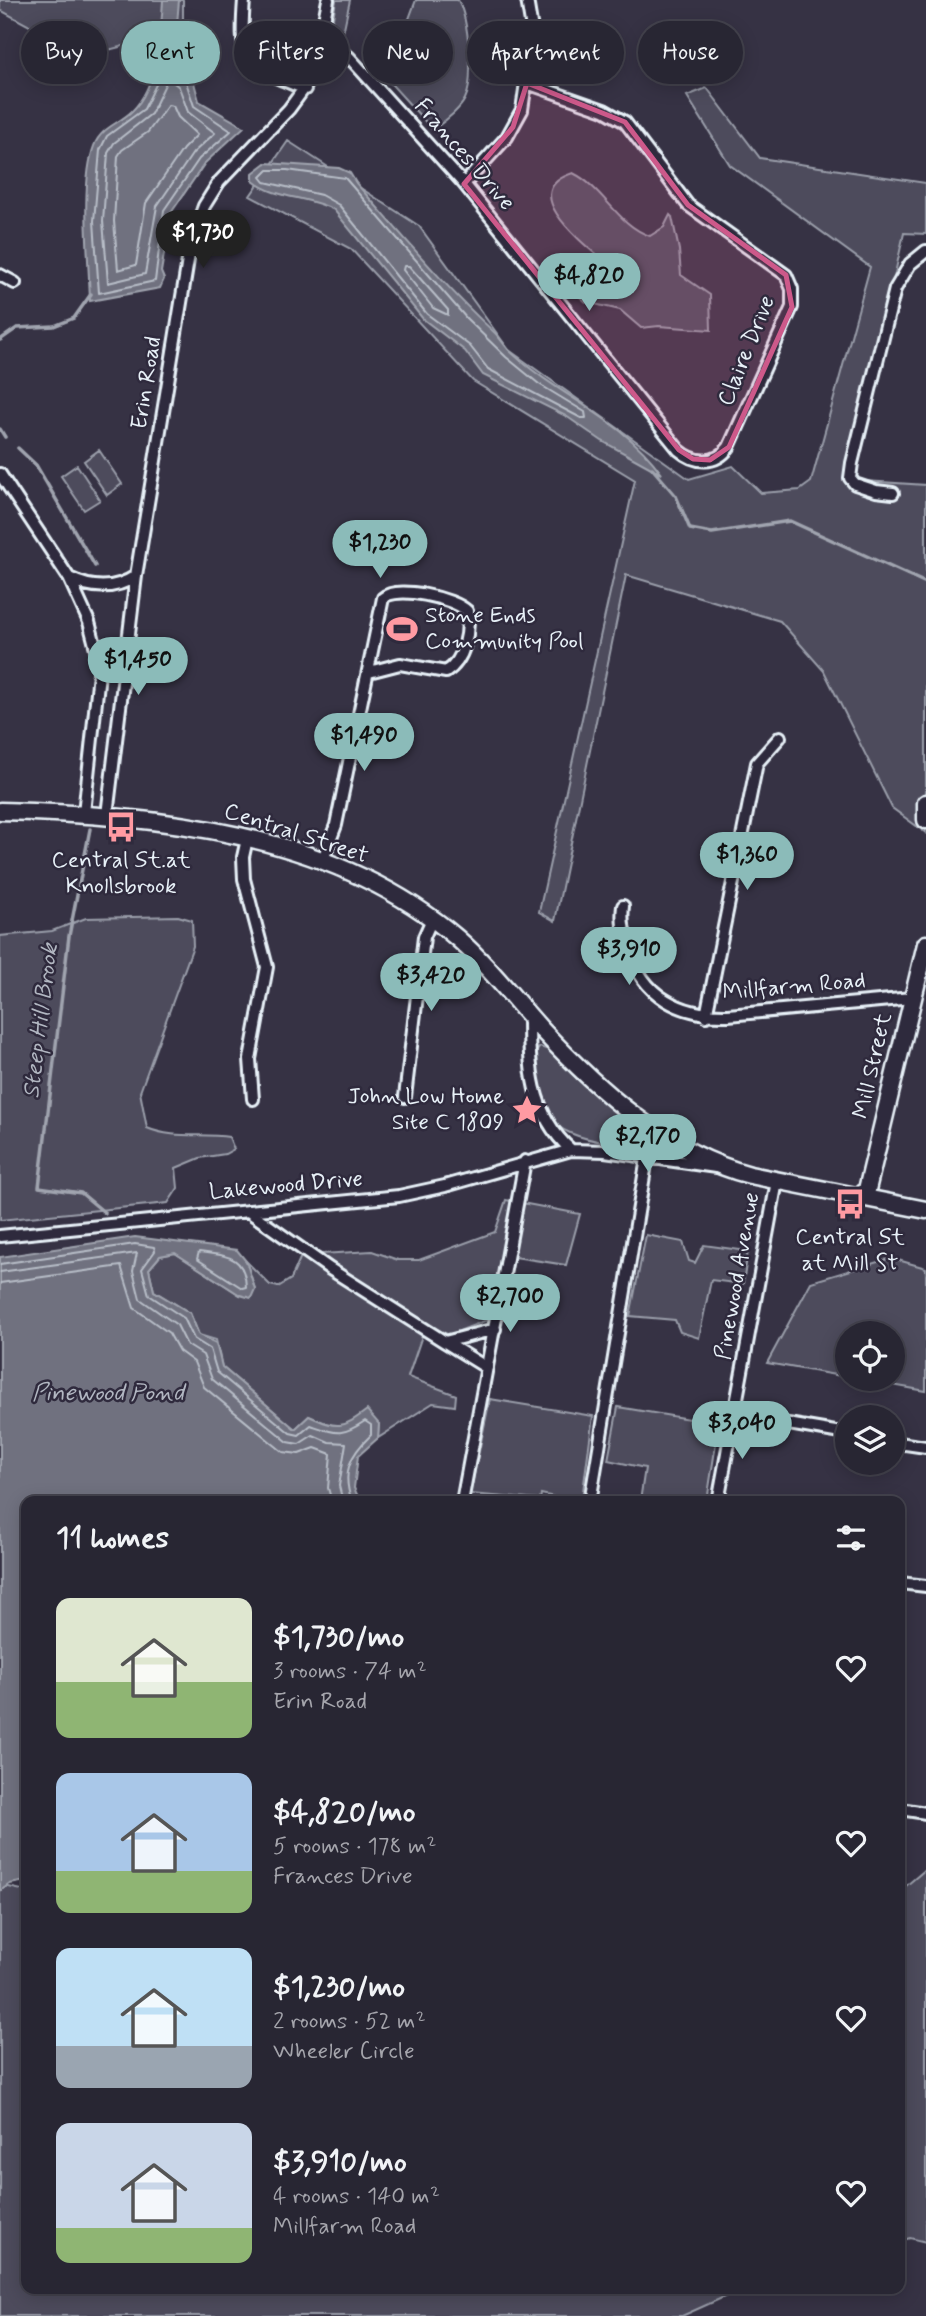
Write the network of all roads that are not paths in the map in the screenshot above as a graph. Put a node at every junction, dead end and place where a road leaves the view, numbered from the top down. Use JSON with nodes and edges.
{"nodes":[{"id":1,"x":244,"y":0,"type":"edge"},
{"id":2,"x":328,"y":0,"type":"edge"},
{"id":3,"x":527,"y":0,"type":"edge"},
{"id":4,"x":325,"y":21,"type":"edge"},
{"id":5,"x":531,"y":21,"type":"edge"},
{"id":6,"x":349,"y":57,"type":"edge"},
{"id":7,"x":309,"y":84,"type":"edge"},
{"id":8,"x":527,"y":84,"type":"edge"},
{"id":9,"x":530,"y":84,"type":"edge"},
{"id":10,"x":306,"y":89,"type":"junction"},
{"id":11,"x":464,"y":184,"type":"junction"},
{"id":12,"x":926,"y":251,"type":"edge"},
{"id":13,"x":0,"y":275,"type":"edge"},
{"id":14,"x":15,"y":283,"type":"dead end"},
{"id":15,"x":701,"y":461,"type":"joint"},
{"id":16,"x":0,"y":474,"type":"edge"},
{"id":17,"x":893,"y":493,"type":"dead end"},
{"id":18,"x":136,"y":576,"type":"junction"},
{"id":19,"x":69,"y":578,"type":"junction"},
{"id":20,"x":369,"y":672,"type":"junction"},
{"id":21,"x":780,"y":737,"type":"dead end"},
{"id":22,"x":926,"y":803,"type":"edge"},
{"id":23,"x":0,"y":811,"type":"edge"},
{"id":24,"x":84,"y":813,"type":"junction"},
{"id":25,"x":107,"y":815,"type":"junction"},
{"id":26,"x":926,"y":820,"type":"edge"},
{"id":27,"x":247,"y":839,"type":"junction"},
{"id":28,"x":322,"y":862,"type":"junction"},
{"id":29,"x":623,"y":906,"type":"dead end"},
{"id":30,"x":432,"y":919,"type":"junction"},
{"id":31,"x":926,"y":944,"type":"edge"},
{"id":32,"x":912,"y":998,"type":"junction"},
{"id":33,"x":529,"y":1014,"type":"junction"},
{"id":34,"x":706,"y":1016,"type":"junction"},
{"id":35,"x":405,"y":1097,"type":"dead end"},
{"id":36,"x":253,"y":1099,"type":"dead end"},
{"id":37,"x":571,"y":1150,"type":"junction"},
{"id":38,"x":647,"y":1158,"type":"junction"},
{"id":39,"x":525,"y":1161,"type":"junction"},
{"id":40,"x":727,"y":1169,"type":"junction"},
{"id":41,"x":777,"y":1181,"type":"junction"},
{"id":42,"x":864,"y":1198,"type":"junction"},
{"id":43,"x":926,"y":1210,"type":"edge"},
{"id":44,"x":248,"y":1212,"type":"junction"},
{"id":45,"x":0,"y":1236,"type":"edge"},
{"id":46,"x":495,"y":1329,"type":"junction"},
{"id":47,"x":444,"y":1342,"type":"junction"},
{"id":48,"x":487,"y":1368,"type":"junction"},
{"id":49,"x":735,"y":1415,"type":"junction"},
{"id":50,"x":835,"y":1432,"type":"edge"},
{"id":51,"x":905,"y":1444,"type":"edge"},
{"id":52,"x":926,"y":1447,"type":"edge"},
{"id":53,"x":463,"y":1496,"type":"edge"},
{"id":54,"x":591,"y":1496,"type":"edge"},
{"id":55,"x":720,"y":1496,"type":"edge"},
{"id":56,"x":905,"y":1584,"type":"edge"},
{"id":57,"x":926,"y":1586,"type":"edge"},
{"id":58,"x":905,"y":1810,"type":"edge"},
{"id":59,"x":926,"y":1813,"type":"edge"}],
"edges":[{"from":1,"to":10,"type":"street"},
{"from":2,"to":4,"type":"street","name":"Erin Road"},
{"from":3,"to":5,"type":"street"},
{"from":6,"to":11,"type":"street","name":"Frances Drive"},
{"from":7,"to":10,"type":"street","name":"Erin Road"},
{"from":8,"to":11,"type":"street"},
{"from":9,"to":15,"type":"street","name":"Claire Drive"},
{"from":10,"to":18,"type":"street","name":"Erin Road"},
{"from":11,"to":15,"type":"street","name":"Frances Drive"},
{"from":12,"to":17,"type":"street"},
{"from":13,"to":14,"type":"street"},
{"from":16,"to":19,"type":"street"},
{"from":18,"to":19,"type":"street"},
{"from":18,"to":25,"type":"street","name":"Erin Road"},
{"from":19,"to":24,"type":"street"},
{"from":20,"to":20,"type":"street"},
{"from":20,"to":28,"type":"street"},
{"from":21,"to":34,"type":"street"},
{"from":22,"to":26,"type":"main road"},
{"from":23,"to":24,"type":"main road","name":"Central Street"},
{"from":24,"to":25,"type":"main road","name":"Central Street"},
{"from":25,"to":27,"type":"main road","name":"Central Street"},
{"from":27,"to":28,"type":"main road","name":"Central Street"},
{"from":27,"to":36,"type":"street"},
{"from":28,"to":30,"type":"main road","name":"Central Street"},
{"from":29,"to":34,"type":"street","name":"Millfarm Road"},
{"from":30,"to":33,"type":"main road","name":"Central Street"},
{"from":30,"to":35,"type":"street"},
{"from":31,"to":32,"type":"main road","name":"Mill Street"},
{"from":32,"to":34,"type":"street","name":"Millfarm Road"},
{"from":32,"to":42,"type":"main road","name":"Mill Street"},
{"from":33,"to":37,"type":"street"},
{"from":33,"to":40,"type":"main road","name":"Central Street"},
{"from":37,"to":38,"type":"street","name":"Central Street"},
{"from":37,"to":39,"type":"street","name":"Lakewood Drive"},
{"from":38,"to":40,"type":"street","name":"Central Street"},
{"from":38,"to":54,"type":"street"},
{"from":39,"to":44,"type":"street","name":"Lakewood Drive"},
{"from":39,"to":46,"type":"street"},
{"from":40,"to":41,"type":"main road","name":"Central Street"},
{"from":41,"to":42,"type":"main road","name":"Central Street"},
{"from":41,"to":49,"type":"street","name":"Pinewood Avenue"},
{"from":42,"to":43,"type":"main road","name":"Central Street"},
{"from":44,"to":45,"type":"street","name":"Lakewood Drive"},
{"from":44,"to":47,"type":"street"},
{"from":46,"to":47,"type":"street"},
{"from":46,"to":48,"type":"street"},
{"from":47,"to":48,"type":"street"},
{"from":48,"to":53,"type":"street"},
{"from":49,"to":50,"type":"street"},
{"from":49,"to":55,"type":"street","name":"Pinewood Avenue"},
{"from":51,"to":52,"type":"street"},
{"from":56,"to":57,"type":"street"},
{"from":58,"to":59,"type":"street"}]}
